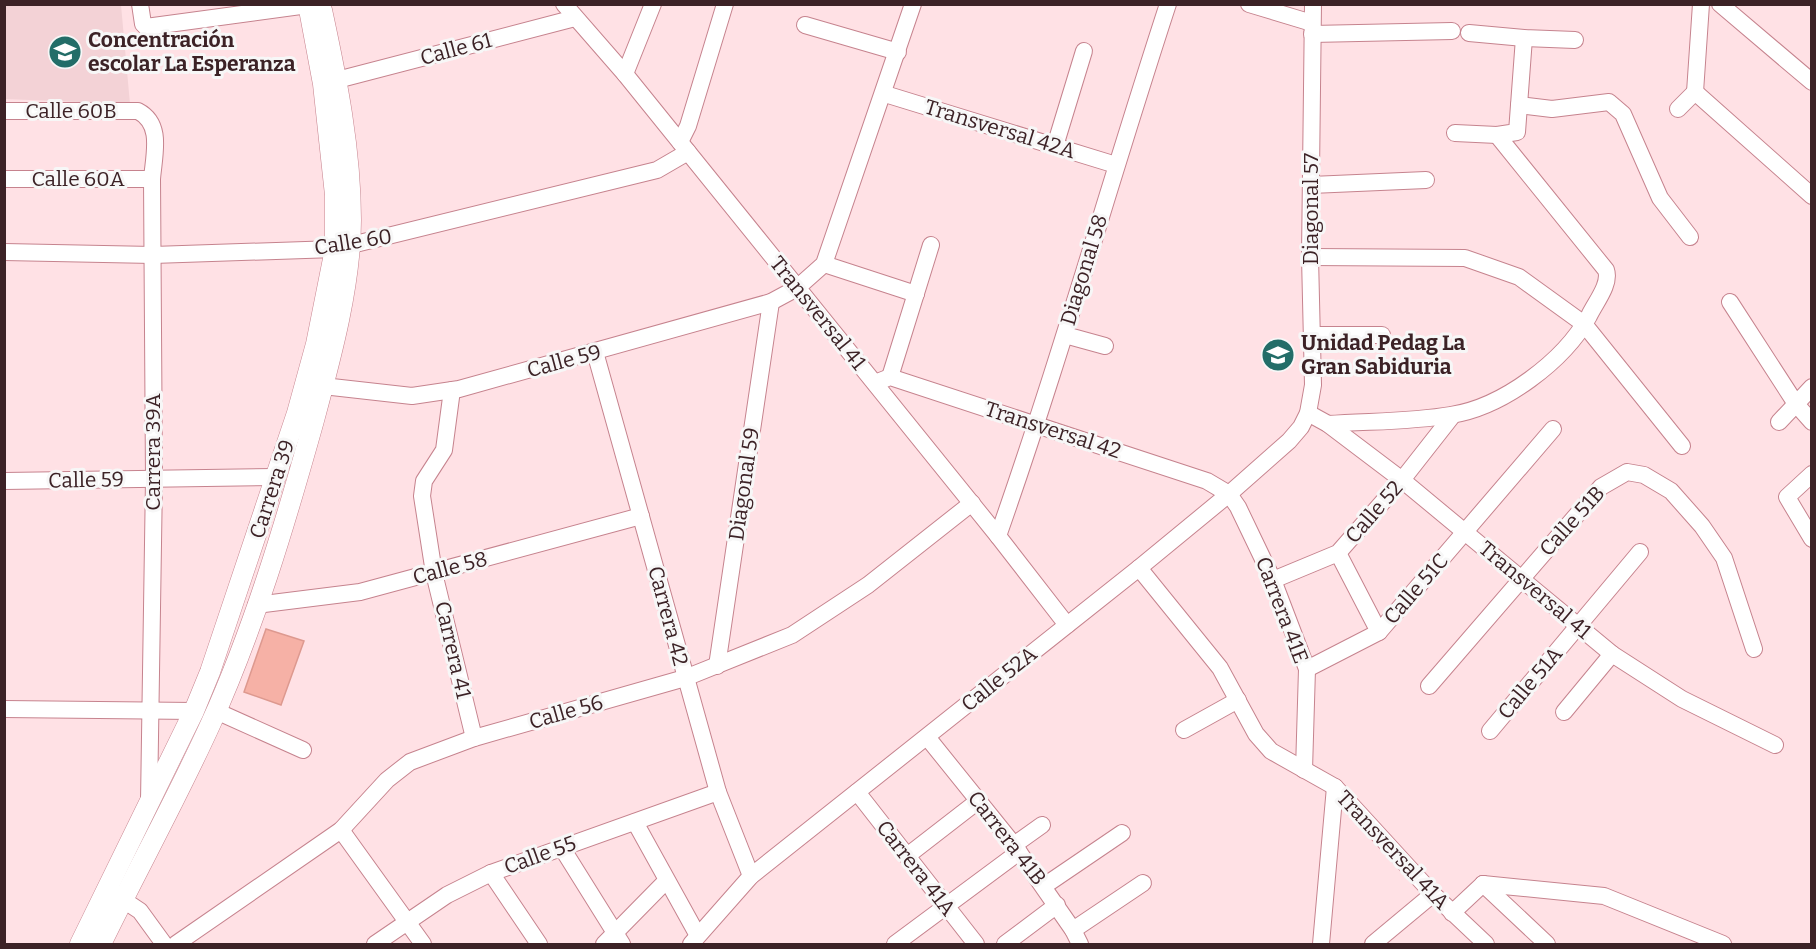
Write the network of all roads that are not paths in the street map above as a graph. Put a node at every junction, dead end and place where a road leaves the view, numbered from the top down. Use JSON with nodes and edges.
{"nodes":[{"id":1,"x":140,"y":4,"type":"edge"},
{"id":2,"x":321,"y":4,"type":"edge"},
{"id":3,"x":564,"y":4,"type":"edge"},
{"id":4,"x":653,"y":4,"type":"edge"},
{"id":5,"x":725,"y":4,"type":"edge"},
{"id":6,"x":913,"y":4,"type":"edge"},
{"id":7,"x":1168,"y":4,"type":"edge"},
{"id":8,"x":1249,"y":4,"type":"edge"},
{"id":9,"x":1313,"y":4,"type":"edge"},
{"id":10,"x":1701,"y":4,"type":"edge"},
{"id":11,"x":1720,"y":4,"type":"edge"},
{"id":12,"x":308,"y":5,"type":"edge"},
{"id":13,"x":575,"y":18,"type":"junction"},
{"id":14,"x":805,"y":25,"type":"dead end"},
{"id":15,"x":1312,"y":28,"type":"junction"},
{"id":16,"x":1524,"y":38,"type":"junction"},
{"id":17,"x":1575,"y":40,"type":"dead end"},
{"id":18,"x":1084,"y":51,"type":"dead end"},
{"id":19,"x":898,"y":52,"type":"junction"},
{"id":20,"x":625,"y":74,"type":"junction"},
{"id":21,"x":337,"y":80,"type":"junction"},
{"id":22,"x":1812,"y":82,"type":"edge"},
{"id":23,"x":1695,"y":92,"type":"junction"},
{"id":24,"x":885,"y":94,"type":"junction"},
{"id":25,"x":1519,"y":105,"type":"junction"},
{"id":26,"x":1678,"y":109,"type":"dead end"},
{"id":27,"x":4,"y":111,"type":"edge"},
{"id":28,"x":138,"y":111,"type":"joint"},
{"id":29,"x":1455,"y":133,"type":"dead end"},
{"id":30,"x":1497,"y":135,"type":"junction"},
{"id":31,"x":1055,"y":146,"type":"junction"},
{"id":32,"x":684,"y":147,"type":"junction"},
{"id":33,"x":1116,"y":165,"type":"junction"},
{"id":34,"x":4,"y":179,"type":"edge"},
{"id":35,"x":152,"y":179,"type":"junction"},
{"id":36,"x":1426,"y":180,"type":"dead end"},
{"id":37,"x":1311,"y":185,"type":"junction"},
{"id":38,"x":1812,"y":196,"type":"edge"},
{"id":39,"x":1690,"y":237,"type":"dead end"},
{"id":40,"x":931,"y":245,"type":"dead end"},
{"id":41,"x":342,"y":248,"type":"junction"},
{"id":42,"x":4,"y":252,"type":"edge"},
{"id":43,"x":153,"y":255,"type":"junction"},
{"id":44,"x":1310,"y":257,"type":"junction"},
{"id":45,"x":824,"y":264,"type":"junction"},
{"id":46,"x":797,"y":288,"type":"junction"},
{"id":47,"x":916,"y":294,"type":"junction"},
{"id":48,"x":771,"y":302,"type":"junction"},
{"id":49,"x":1730,"y":302,"type":"dead end"},
{"id":50,"x":1584,"y":324,"type":"junction"},
{"id":51,"x":1065,"y":335,"type":"junction"},
{"id":52,"x":1312,"y":335,"type":"junction"},
{"id":53,"x":1382,"y":335,"type":"dead end"},
{"id":54,"x":1105,"y":346,"type":"dead end"},
{"id":55,"x":595,"y":352,"type":"junction"},
{"id":56,"x":883,"y":380,"type":"junction"},
{"id":57,"x":323,"y":386,"type":"junction"},
{"id":58,"x":1812,"y":387,"type":"edge"},
{"id":59,"x":452,"y":390,"type":"junction"},
{"id":60,"x":1796,"y":404,"type":"junction"},
{"id":61,"x":1308,"y":414,"type":"junction"},
{"id":62,"x":1453,"y":415,"type":"junction"},
{"id":63,"x":1779,"y":422,"type":"dead end"},
{"id":64,"x":1812,"y":422,"type":"edge"},
{"id":65,"x":1037,"y":424,"type":"junction"},
{"id":66,"x":1328,"y":424,"type":"junction"},
{"id":67,"x":1553,"y":429,"type":"dead end"},
{"id":68,"x":1682,"y":446,"type":"dead end"},
{"id":69,"x":1812,"y":474,"type":"edge"},
{"id":70,"x":275,"y":477,"type":"junction"},
{"id":71,"x":154,"y":479,"type":"junction"},
{"id":72,"x":1402,"y":480,"type":"junction"},
{"id":73,"x":4,"y":482,"type":"edge"},
{"id":74,"x":1229,"y":494,"type":"junction"},
{"id":75,"x":972,"y":503,"type":"junction"},
{"id":76,"x":641,"y":516,"type":"junction"},
{"id":77,"x":1466,"y":532,"type":"junction"},
{"id":78,"x":998,"y":536,"type":"junction"},
{"id":79,"x":1812,"y":539,"type":"edge"},
{"id":80,"x":1640,"y":552,"type":"dead end"},
{"id":81,"x":1338,"y":553,"type":"junction"},
{"id":82,"x":1139,"y":568,"type":"junction"},
{"id":83,"x":434,"y":573,"type":"junction"},
{"id":84,"x":1521,"y":579,"type":"junction"},
{"id":85,"x":1273,"y":580,"type":"junction"},
{"id":86,"x":256,"y":605,"type":"junction"},
{"id":87,"x":1067,"y":625,"type":"junction"},
{"id":88,"x":1579,"y":626,"type":"junction"},
{"id":89,"x":1379,"y":632,"type":"junction"},
{"id":90,"x":1754,"y":649,"type":"dead end"},
{"id":91,"x":1612,"y":654,"type":"junction"},
{"id":92,"x":717,"y":666,"type":"junction"},
{"id":93,"x":1307,"y":669,"type":"junction"},
{"id":94,"x":685,"y":678,"type":"junction"},
{"id":95,"x":1429,"y":686,"type":"dead end"},
{"id":96,"x":1238,"y":700,"type":"junction"},
{"id":97,"x":4,"y":709,"type":"edge"},
{"id":98,"x":150,"y":711,"type":"junction"},
{"id":99,"x":194,"y":711,"type":"junction"},
{"id":100,"x":216,"y":711,"type":"junction"},
{"id":101,"x":1564,"y":712,"type":"dead end"},
{"id":102,"x":1184,"y":730,"type":"dead end"},
{"id":103,"x":1490,"y":731,"type":"dead end"},
{"id":104,"x":927,"y":737,"type":"junction"},
{"id":105,"x":474,"y":738,"type":"junction"},
{"id":106,"x":1775,"y":745,"type":"dead end"},
{"id":107,"x":303,"y":750,"type":"dead end"},
{"id":108,"x":1304,"y":770,"type":"junction"},
{"id":109,"x":1335,"y":787,"type":"junction"},
{"id":110,"x":718,"y":792,"type":"junction"},
{"id":111,"x":857,"y":792,"type":"junction"},
{"id":112,"x":978,"y":801,"type":"junction"},
{"id":113,"x":149,"y":802,"type":"junction"},
{"id":114,"x":634,"y":822,"type":"junction"},
{"id":115,"x":1042,"y":825,"type":"dead end"},
{"id":116,"x":341,"y":830,"type":"junction"},
{"id":117,"x":1122,"y":833,"type":"dead end"},
{"id":118,"x":562,"y":848,"type":"junction"},
{"id":119,"x":1016,"y":848,"type":"junction"},
{"id":120,"x":907,"y":856,"type":"junction"},
{"id":121,"x":490,"y":873,"type":"junction"},
{"id":122,"x":751,"y":876,"type":"junction"},
{"id":123,"x":666,"y":880,"type":"junction"},
{"id":124,"x":1143,"y":884,"type":"dead end"},
{"id":125,"x":1483,"y":884,"type":"junction"},
{"id":126,"x":1044,"y":886,"type":"junction"},
{"id":127,"x":115,"y":894,"type":"junction"},
{"id":128,"x":1433,"y":894,"type":"junction"},
{"id":129,"x":1057,"y":905,"type":"junction"},
{"id":130,"x":946,"y":906,"type":"junction"},
{"id":131,"x":1452,"y":913,"type":"junction"},
{"id":132,"x":409,"y":922,"type":"junction"},
{"id":133,"x":1077,"y":937,"type":"edge"},
{"id":134,"x":694,"y":939,"type":"edge"},
{"id":135,"x":1390,"y":940,"type":"edge"},
{"id":136,"x":613,"y":941,"type":"edge"},
{"id":137,"x":80,"y":945,"type":"edge"},
{"id":138,"x":101,"y":945,"type":"edge"},
{"id":139,"x":164,"y":945,"type":"edge"},
{"id":140,"x":176,"y":945,"type":"edge"},
{"id":141,"x":375,"y":945,"type":"edge"},
{"id":142,"x":423,"y":945,"type":"edge"},
{"id":143,"x":539,"y":945,"type":"edge"},
{"id":144,"x":895,"y":945,"type":"edge"},
{"id":145,"x":976,"y":945,"type":"edge"},
{"id":146,"x":1005,"y":945,"type":"edge"},
{"id":147,"x":1321,"y":945,"type":"edge"},
{"id":148,"x":1373,"y":945,"type":"edge"},
{"id":149,"x":1486,"y":945,"type":"edge"},
{"id":150,"x":1547,"y":945,"type":"edge"},
{"id":151,"x":1723,"y":945,"type":"edge"}],
"edges":[{"from":1,"to":12,"type":"street"},
{"from":2,"to":21,"type":"main road","name":"Carrera 39"},
{"from":3,"to":13,"type":"street","name":"Transversal 41"},
{"from":4,"to":20,"type":"street"},
{"from":5,"to":32,"type":"street"},
{"from":6,"to":19,"type":"street"},
{"from":7,"to":33,"type":"street","name":"Diagonal 58"},
{"from":8,"to":15,"type":"street"},
{"from":9,"to":15,"type":"street","name":"Diagonal 57"},
{"from":10,"to":23,"type":"street"},
{"from":11,"to":22,"type":"street"},
{"from":12,"to":41,"type":"main road","name":"Carrera 39"},
{"from":13,"to":20,"type":"street","name":"Transversal 41"},
{"from":13,"to":21,"type":"street","name":"Calle 61"},
{"from":14,"to":19,"type":"street"},
{"from":15,"to":16,"type":"street"},
{"from":15,"to":37,"type":"street","name":"Diagonal 57"},
{"from":16,"to":17,"type":"street"},
{"from":16,"to":25,"type":"street"},
{"from":18,"to":31,"type":"street"},
{"from":19,"to":24,"type":"street"},
{"from":20,"to":32,"type":"street","name":"Transversal 41"},
{"from":21,"to":41,"type":"main road","name":"Carrera 39"},
{"from":23,"to":26,"type":"street"},
{"from":23,"to":38,"type":"street"},
{"from":24,"to":31,"type":"street","name":"Transversal 42A"},
{"from":24,"to":45,"type":"street"},
{"from":25,"to":30,"type":"street"},
{"from":25,"to":39,"type":"street"},
{"from":27,"to":28,"type":"street","name":"Calle 60B"},
{"from":28,"to":35,"type":"street","name":"Carrera 39A"},
{"from":29,"to":30,"type":"street"},
{"from":30,"to":50,"type":"street"},
{"from":31,"to":33,"type":"street","name":"Transversal 42A"},
{"from":32,"to":41,"type":"street","name":"Calle 60"},
{"from":32,"to":46,"type":"street","name":"Transversal 41"},
{"from":33,"to":51,"type":"street","name":"Diagonal 58"},
{"from":34,"to":35,"type":"street","name":"Calle 60A"},
{"from":35,"to":43,"type":"street","name":"Carrera 39A"},
{"from":36,"to":37,"type":"street"},
{"from":37,"to":44,"type":"street","name":"Diagonal 57"},
{"from":40,"to":47,"type":"street"},
{"from":41,"to":43,"type":"street","name":"Calle 60"},
{"from":41,"to":57,"type":"main road","name":"Carrera 39"},
{"from":41,"to":70,"type":"main road","name":"Carrera 39"},
{"from":42,"to":43,"type":"street","name":"Calle 60"},
{"from":43,"to":71,"type":"street","name":"Carrera 39A"},
{"from":44,"to":50,"type":"street"},
{"from":44,"to":52,"type":"street","name":"Diagonal 57"},
{"from":45,"to":46,"type":"street"},
{"from":45,"to":47,"type":"street"},
{"from":46,"to":48,"type":"street","name":"Calle 59"},
{"from":46,"to":56,"type":"street","name":"Transversal 41"},
{"from":47,"to":56,"type":"street"},
{"from":48,"to":55,"type":"street","name":"Calle 59"},
{"from":48,"to":92,"type":"street","name":"Diagonal 59"},
{"from":49,"to":60,"type":"street"},
{"from":50,"to":62,"type":"street"},
{"from":50,"to":68,"type":"street"},
{"from":51,"to":54,"type":"street"},
{"from":51,"to":65,"type":"street","name":"Diagonal 58"},
{"from":52,"to":53,"type":"street"},
{"from":52,"to":61,"type":"street","name":"Diagonal 57"},
{"from":55,"to":59,"type":"street","name":"Calle 59"},
{"from":55,"to":76,"type":"street","name":"Carrera 42"},
{"from":56,"to":65,"type":"street","name":"Transversal 42"},
{"from":56,"to":75,"type":"street","name":"Transversal 41"},
{"from":57,"to":59,"type":"street","name":"Calle 59"},
{"from":57,"to":86,"type":"main road","name":"Carrera 39"},
{"from":58,"to":60,"type":"street"},
{"from":59,"to":83,"type":"street","name":"Carrera 41"},
{"from":60,"to":63,"type":"street"},
{"from":60,"to":64,"type":"street"},
{"from":61,"to":66,"type":"street","name":"Transversal 41"},
{"from":61,"to":74,"type":"street","name":"Calle 52A"},
{"from":62,"to":66,"type":"street"},
{"from":62,"to":72,"type":"street","name":"Calle 52"},
{"from":65,"to":74,"type":"street","name":"Transversal 42"},
{"from":65,"to":78,"type":"street","name":"Diagonal 58"},
{"from":66,"to":72,"type":"street","name":"Transversal 41"},
{"from":67,"to":77,"type":"street","name":"Calle 51C"},
{"from":69,"to":79,"type":"street"},
{"from":70,"to":71,"type":"street","name":"Calle 59"},
{"from":70,"to":99,"type":"main road","name":"Carrera 39"},
{"from":71,"to":73,"type":"street","name":"Calle 59"},
{"from":71,"to":98,"type":"street","name":"Carrera 39A"},
{"from":72,"to":77,"type":"street","name":"Transversal 41"},
{"from":72,"to":81,"type":"street","name":"Calle 52"},
{"from":74,"to":82,"type":"street","name":"Calle 52A"},
{"from":74,"to":85,"type":"street","name":"Carrera 41E"},
{"from":75,"to":78,"type":"street","name":"Transversal 41"},
{"from":75,"to":92,"type":"street","name":"Calle 56"},
{"from":76,"to":83,"type":"street","name":"Calle 58"},
{"from":76,"to":94,"type":"street","name":"Carrera 42"},
{"from":77,"to":84,"type":"street","name":"Transversal 41"},
{"from":77,"to":89,"type":"street","name":"Calle 51C"},
{"from":78,"to":87,"type":"street","name":"Transversal 41"},
{"from":80,"to":88,"type":"street","name":"Calle 51A"},
{"from":81,"to":85,"type":"street","name":"Calle 52"},
{"from":81,"to":89,"type":"street"},
{"from":82,"to":87,"type":"street","name":"Calle 52A"},
{"from":82,"to":96,"type":"street","name":"Transversal 41A"},
{"from":83,"to":86,"type":"street","name":"Calle 58"},
{"from":83,"to":105,"type":"street","name":"Carrera 41"},
{"from":84,"to":88,"type":"street","name":"Transversal 41"},
{"from":84,"to":90,"type":"street","name":"Calle 51B"},
{"from":84,"to":95,"type":"street","name":"Calle 51B"},
{"from":85,"to":93,"type":"street","name":"Carrera 41E"},
{"from":86,"to":100,"type":"main road","name":"Carrera 39"},
{"from":87,"to":104,"type":"street","name":"Calle 52A"},
{"from":88,"to":91,"type":"street","name":"Transversal 41"},
{"from":88,"to":103,"type":"street","name":"Calle 51A"},
{"from":89,"to":93,"type":"street","name":"Calle 51C"},
{"from":91,"to":101,"type":"street"},
{"from":91,"to":106,"type":"street","name":"Transversal 41"},
{"from":92,"to":94,"type":"street","name":"Calle 56"},
{"from":93,"to":108,"type":"street","name":"Carrera 41E"},
{"from":94,"to":105,"type":"street","name":"Calle 56"},
{"from":94,"to":110,"type":"street","name":"Carrera 42"},
{"from":96,"to":102,"type":"street"},
{"from":96,"to":108,"type":"street","name":"Transversal 41A"},
{"from":97,"to":98,"type":"street"},
{"from":98,"to":99,"type":"street"},
{"from":98,"to":113,"type":"street","name":"Carrera 39A"},
{"from":99,"to":113,"type":"main road","name":"Carrera 39"},
{"from":100,"to":107,"type":"street"},
{"from":100,"to":127,"type":"main road","name":"Carrera 39"},
{"from":104,"to":111,"type":"street","name":"Calle 52A"},
{"from":104,"to":112,"type":"street","name":"Carrera 41B"},
{"from":105,"to":116,"type":"street","name":"Calle 56"},
{"from":108,"to":109,"type":"street","name":"Transversal 41A"},
{"from":109,"to":128,"type":"street","name":"Transversal 41A"},
{"from":109,"to":147,"type":"street"},
{"from":110,"to":114,"type":"street","name":"Calle 55"},
{"from":110,"to":122,"type":"street","name":"Carrera 42"},
{"from":111,"to":120,"type":"street","name":"Carrera 41A"},
{"from":111,"to":122,"type":"street","name":"Calle 52A"},
{"from":112,"to":119,"type":"street","name":"Carrera 41B"},
{"from":112,"to":120,"type":"street"},
{"from":113,"to":127,"type":"main road","name":"Carrera 39"},
{"from":114,"to":118,"type":"street","name":"Calle 55"},
{"from":114,"to":123,"type":"street"},
{"from":115,"to":119,"type":"street"},
{"from":116,"to":132,"type":"street"},
{"from":116,"to":140,"type":"street","name":"Calle 56"},
{"from":117,"to":126,"type":"street"},
{"from":118,"to":121,"type":"street","name":"Calle 55"},
{"from":118,"to":136,"type":"street"},
{"from":119,"to":126,"type":"street","name":"Carrera 41B"},
{"from":119,"to":130,"type":"street"},
{"from":120,"to":130,"type":"street","name":"Carrera 41A"},
{"from":121,"to":132,"type":"street","name":"Calle 55"},
{"from":121,"to":143,"type":"street"},
{"from":122,"to":134,"type":"street","name":"Calle 52A"},
{"from":123,"to":134,"type":"street"},
{"from":123,"to":136,"type":"street"},
{"from":124,"to":133,"type":"street"},
{"from":125,"to":131,"type":"street"},
{"from":125,"to":150,"type":"street"},
{"from":125,"to":151,"type":"street"},
{"from":126,"to":129,"type":"street","name":"Carrera 41B"},
{"from":127,"to":137,"type":"main road","name":"Carrera 39"},
{"from":127,"to":138,"type":"main road","name":"Carrera 39"},
{"from":127,"to":139,"type":"street"},
{"from":128,"to":131,"type":"street","name":"Transversal 41A"},
{"from":128,"to":135,"type":"street"},
{"from":129,"to":133,"type":"street","name":"Carrera 41B"},
{"from":129,"to":146,"type":"street"},
{"from":130,"to":144,"type":"street"},
{"from":130,"to":145,"type":"street","name":"Carrera 41A"},
{"from":131,"to":149,"type":"street","name":"Transversal 41A"},
{"from":132,"to":141,"type":"street","name":"Calle 55"},
{"from":132,"to":142,"type":"street"},
{"from":135,"to":148,"type":"street"}]}
